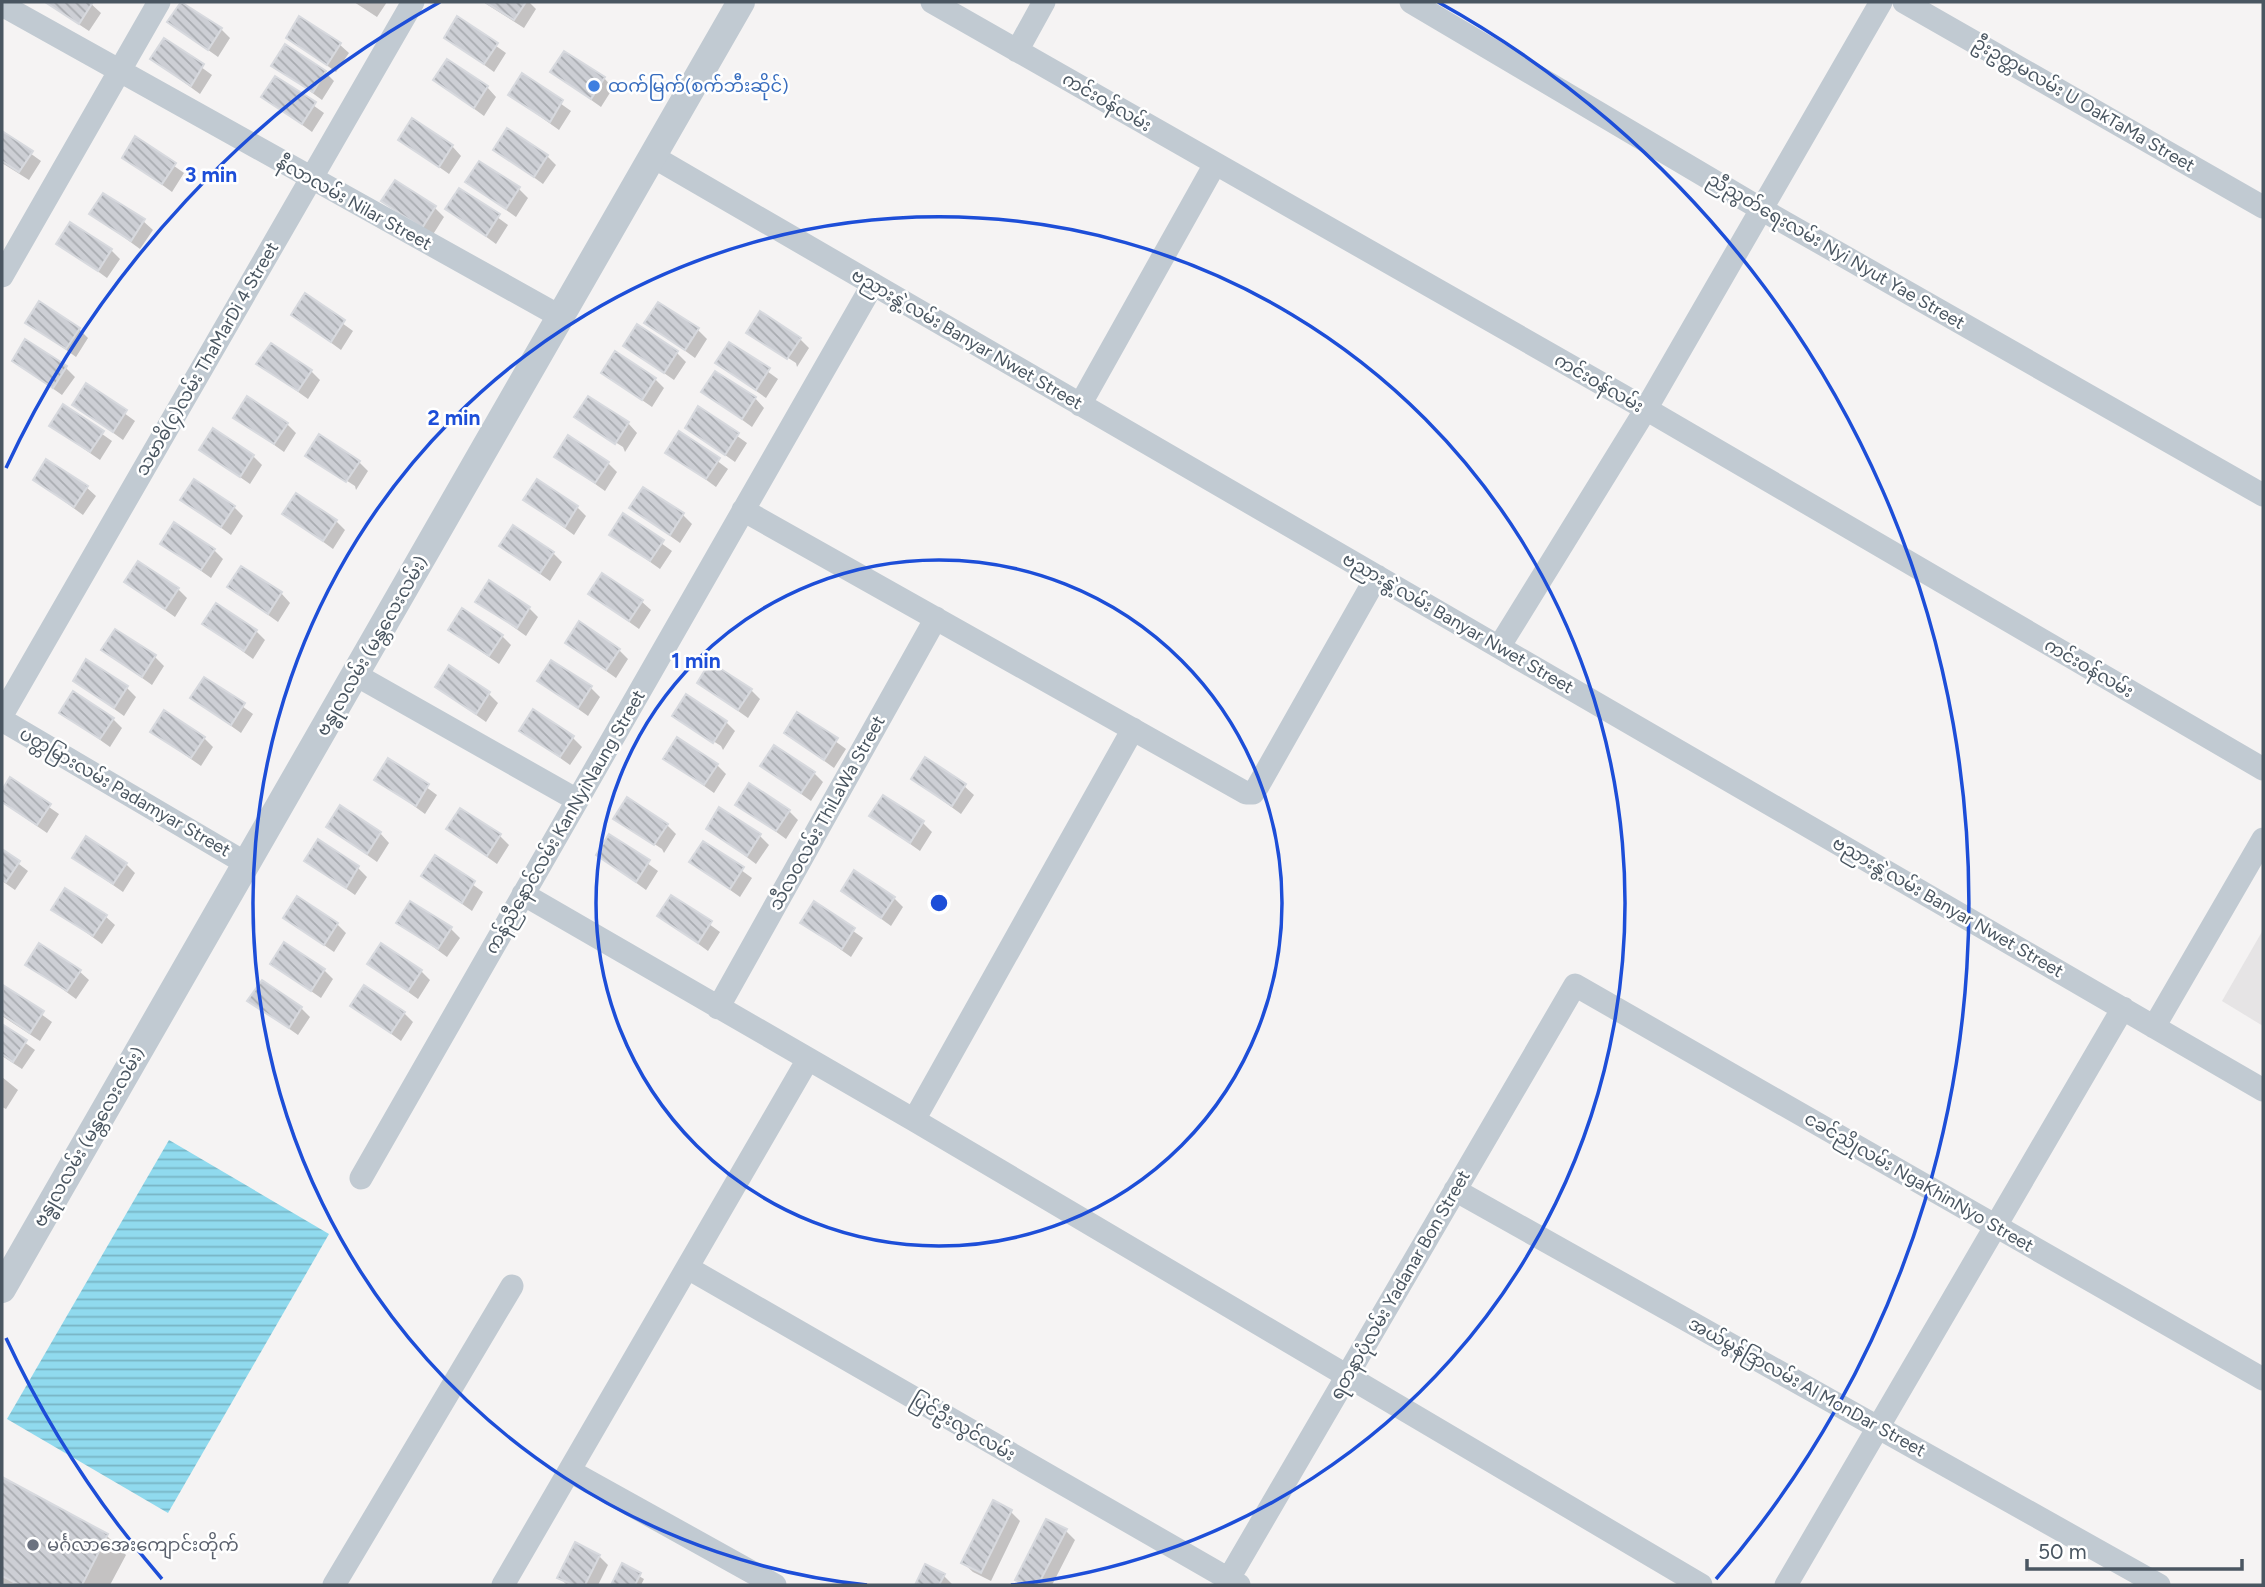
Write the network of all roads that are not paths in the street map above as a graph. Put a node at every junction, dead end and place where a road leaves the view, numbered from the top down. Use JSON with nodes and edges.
{"nodes":[{"id":1,"x":159,"y":2,"type":"edge"},
{"id":2,"x":413,"y":2,"type":"edge"},
{"id":3,"x":741,"y":2,"type":"edge"},
{"id":4,"x":932,"y":2,"type":"edge"},
{"id":5,"x":1044,"y":2,"type":"edge"},
{"id":6,"x":1411,"y":2,"type":"edge"},
{"id":7,"x":1881,"y":2,"type":"edge"},
{"id":8,"x":1904,"y":2,"type":"edge"},
{"id":9,"x":2,"y":5,"type":"edge"},
{"id":10,"x":1017,"y":51,"type":"junction"},
{"id":11,"x":119,"y":72,"type":"junction"},
{"id":12,"x":652,"y":156,"type":"junction"},
{"id":13,"x":1215,"y":163,"type":"junction"},
{"id":14,"x":311,"y":179,"type":"junction"},
{"id":15,"x":2263,"y":207,"type":"edge"},
{"id":16,"x":1761,"y":209,"type":"junction"},
{"id":17,"x":2,"y":276,"type":"edge"},
{"id":18,"x":873,"y":284,"type":"junction"},
{"id":19,"x":561,"y":317,"type":"junction"},
{"id":20,"x":1080,"y":405,"type":"junction"},
{"id":21,"x":1646,"y":409,"type":"junction"},
{"id":22,"x":2263,"y":495,"type":"edge"},
{"id":23,"x":743,"y":510,"type":"junction"},
{"id":24,"x":1377,"y":576,"type":"junction"},
{"id":25,"x":936,"y":618,"type":"junction"},
{"id":26,"x":1499,"y":647,"type":"junction"},
{"id":27,"x":356,"y":675,"type":"junction"},
{"id":28,"x":2,"y":718,"type":"edge"},
{"id":29,"x":1133,"y":729,"type":"junction"},
{"id":30,"x":2263,"y":769,"type":"edge"},
{"id":31,"x":577,"y":800,"type":"junction"},
{"id":32,"x":2263,"y":839,"type":"edge"},
{"id":33,"x":247,"y":864,"type":"junction"},
{"id":34,"x":523,"y":894,"type":"junction"},
{"id":35,"x":1575,"y":985,"type":"joint"},
{"id":36,"x":718,"y":1008,"type":"junction"},
{"id":37,"x":2123,"y":1008,"type":"junction"},
{"id":38,"x":2154,"y":1027,"type":"junction"},
{"id":39,"x":807,"y":1061,"type":"junction"},
{"id":40,"x":2263,"y":1090,"type":"edge"},
{"id":41,"x":914,"y":1120,"type":"junction"},
{"id":42,"x":361,"y":1178,"type":"dead end"},
{"id":43,"x":1455,"y":1190,"type":"junction"},
{"id":44,"x":1996,"y":1226,"type":"junction"},
{"id":45,"x":688,"y":1268,"type":"junction"},
{"id":46,"x":512,"y":1286,"type":"dead end"},
{"id":47,"x":2,"y":1289,"type":"edge"},
{"id":48,"x":1346,"y":1377,"type":"junction"},
{"id":49,"x":2263,"y":1379,"type":"edge"},
{"id":50,"x":1879,"y":1428,"type":"junction"},
{"id":51,"x":570,"y":1471,"type":"junction"},
{"id":52,"x":1231,"y":1583,"type":"edge"},
{"id":53,"x":334,"y":1585,"type":"edge"},
{"id":54,"x":503,"y":1585,"type":"edge"},
{"id":55,"x":775,"y":1585,"type":"edge"},
{"id":56,"x":1701,"y":1585,"type":"edge"},
{"id":57,"x":1786,"y":1585,"type":"edge"},
{"id":58,"x":2159,"y":1585,"type":"edge"}],
"edges":[{"from":1,"to":11,"type":"street"},
{"from":2,"to":14,"type":"street","name":"သမာဓိ(၄)လမ်း ThaMarDi 4 Street"},
{"from":3,"to":12,"type":"street","name":"ဗန္ဓုလလမ်း (မန္တလေးလမ်း)"},
{"from":4,"to":10,"type":"street","name":"ကင်းဝန်လမ်း"},
{"from":5,"to":10,"type":"street"},
{"from":6,"to":16,"type":"street","name":"ညီညွတ်ရေးလမ်း Nyi Nyut Yae Street"},
{"from":7,"to":16,"type":"street"},
{"from":8,"to":15,"type":"street","name":"ဦးဥတ္တမလမ်း U OakTaMa Street"},
{"from":9,"to":11,"type":"street","name":"နီလာလမ်း Nilar Street"},
{"from":10,"to":13,"type":"street","name":"ကင်းဝန်လမ်း"},
{"from":11,"to":14,"type":"street","name":"နီလာလမ်း Nilar Street"},
{"from":11,"to":17,"type":"street"},
{"from":12,"to":18,"type":"street","name":"ဗညားနွဲ့လမ်း Banyar Nwet Street"},
{"from":12,"to":19,"type":"street","name":"ဗန္ဓုလလမ်း (မန္တလေးလမ်း)"},
{"from":13,"to":20,"type":"street"},
{"from":13,"to":21,"type":"street","name":"ကင်းဝန်လမ်း"},
{"from":14,"to":19,"type":"street","name":"နီလာလမ်း Nilar Street"},
{"from":14,"to":28,"type":"street","name":"သမာဓိ(၄)လမ်း ThaMarDi 4 Street"},
{"from":16,"to":21,"type":"street"},
{"from":16,"to":22,"type":"street","name":"ညီညွတ်ရေးလမ်း Nyi Nyut Yae Street"},
{"from":18,"to":20,"type":"street","name":"ဗညားနွဲ့လမ်း Banyar Nwet Street"},
{"from":18,"to":23,"type":"street","name":"ကန်ညီနောင်လမ်း KanNyiNaung Street"},
{"from":19,"to":27,"type":"street","name":"ဗန္ဓုလလမ်း (မန္တလေးလမ်း)"},
{"from":20,"to":24,"type":"street","name":"ဗညားနွဲ့လမ်း Banyar Nwet Street"},
{"from":21,"to":26,"type":"street"},
{"from":21,"to":30,"type":"street","name":"ကင်းဝန်လမ်း"},
{"from":23,"to":25,"type":"street"},
{"from":23,"to":31,"type":"street","name":"ကန်ညီနောင်လမ်း KanNyiNaung Street"},
{"from":24,"to":26,"type":"street","name":"ဗညားနွဲ့လမ်း Banyar Nwet Street"},
{"from":24,"to":29,"type":"street"},
{"from":25,"to":29,"type":"street"},
{"from":25,"to":36,"type":"street","name":"သီလဝလမ်း ThiLaWa Street"},
{"from":26,"to":37,"type":"street","name":"ဗညားနွဲ့လမ်း Banyar Nwet Street"},
{"from":27,"to":31,"type":"street"},
{"from":27,"to":33,"type":"street","name":"ဗန္ဓုလလမ်း (မန္တလေးလမ်း)"},
{"from":28,"to":33,"type":"street","name":"ပတ္တမြားလမ်း Padamyar Street"},
{"from":29,"to":41,"type":"street"},
{"from":31,"to":34,"type":"street","name":"ကန်ညီနောင်လမ်း KanNyiNaung Street"},
{"from":32,"to":38,"type":"street"},
{"from":33,"to":47,"type":"street","name":"ဗန္ဓုလလမ်း (မန္တလေးလမ်း)"},
{"from":34,"to":36,"type":"street"},
{"from":34,"to":42,"type":"street","name":"ကန်ညီနောင်လမ်း KanNyiNaung Street"},
{"from":35,"to":43,"type":"street","name":"ရတနာပုံလမ်း Yadanar Bon Street"},
{"from":35,"to":44,"type":"street","name":"ငခင်ညိုလမ်း NgaKhinNyo Street"},
{"from":36,"to":39,"type":"street"},
{"from":37,"to":38,"type":"street","name":"ဗညားနွဲ့လမ်း Banyar Nwet Street"},
{"from":37,"to":44,"type":"street"},
{"from":38,"to":40,"type":"street","name":"ဗညားနွဲ့လမ်း Banyar Nwet Street"},
{"from":39,"to":41,"type":"street"},
{"from":39,"to":45,"type":"street"},
{"from":41,"to":48,"type":"street"},
{"from":43,"to":48,"type":"street","name":"ရတနာပုံလမ်း Yadanar Bon Street"},
{"from":43,"to":50,"type":"street","name":"အယ်မွန်ဒြာလမ်း Al MonDar Street"},
{"from":44,"to":49,"type":"street","name":"ငခင်ညိုလမ်း NgaKhinNyo Street"},
{"from":44,"to":50,"type":"street"},
{"from":45,"to":51,"type":"street"},
{"from":45,"to":52,"type":"street","name":"ပြင်ဦးလွင်လမ်း"},
{"from":46,"to":53,"type":"street"},
{"from":48,"to":52,"type":"street","name":"ရတနာပုံလမ်း Yadanar Bon Street"},
{"from":48,"to":56,"type":"street"},
{"from":50,"to":57,"type":"street"},
{"from":50,"to":58,"type":"street","name":"အယ်မွန်ဒြာလမ်း Al MonDar Street"},
{"from":51,"to":54,"type":"street"},
{"from":51,"to":55,"type":"street"}]}
